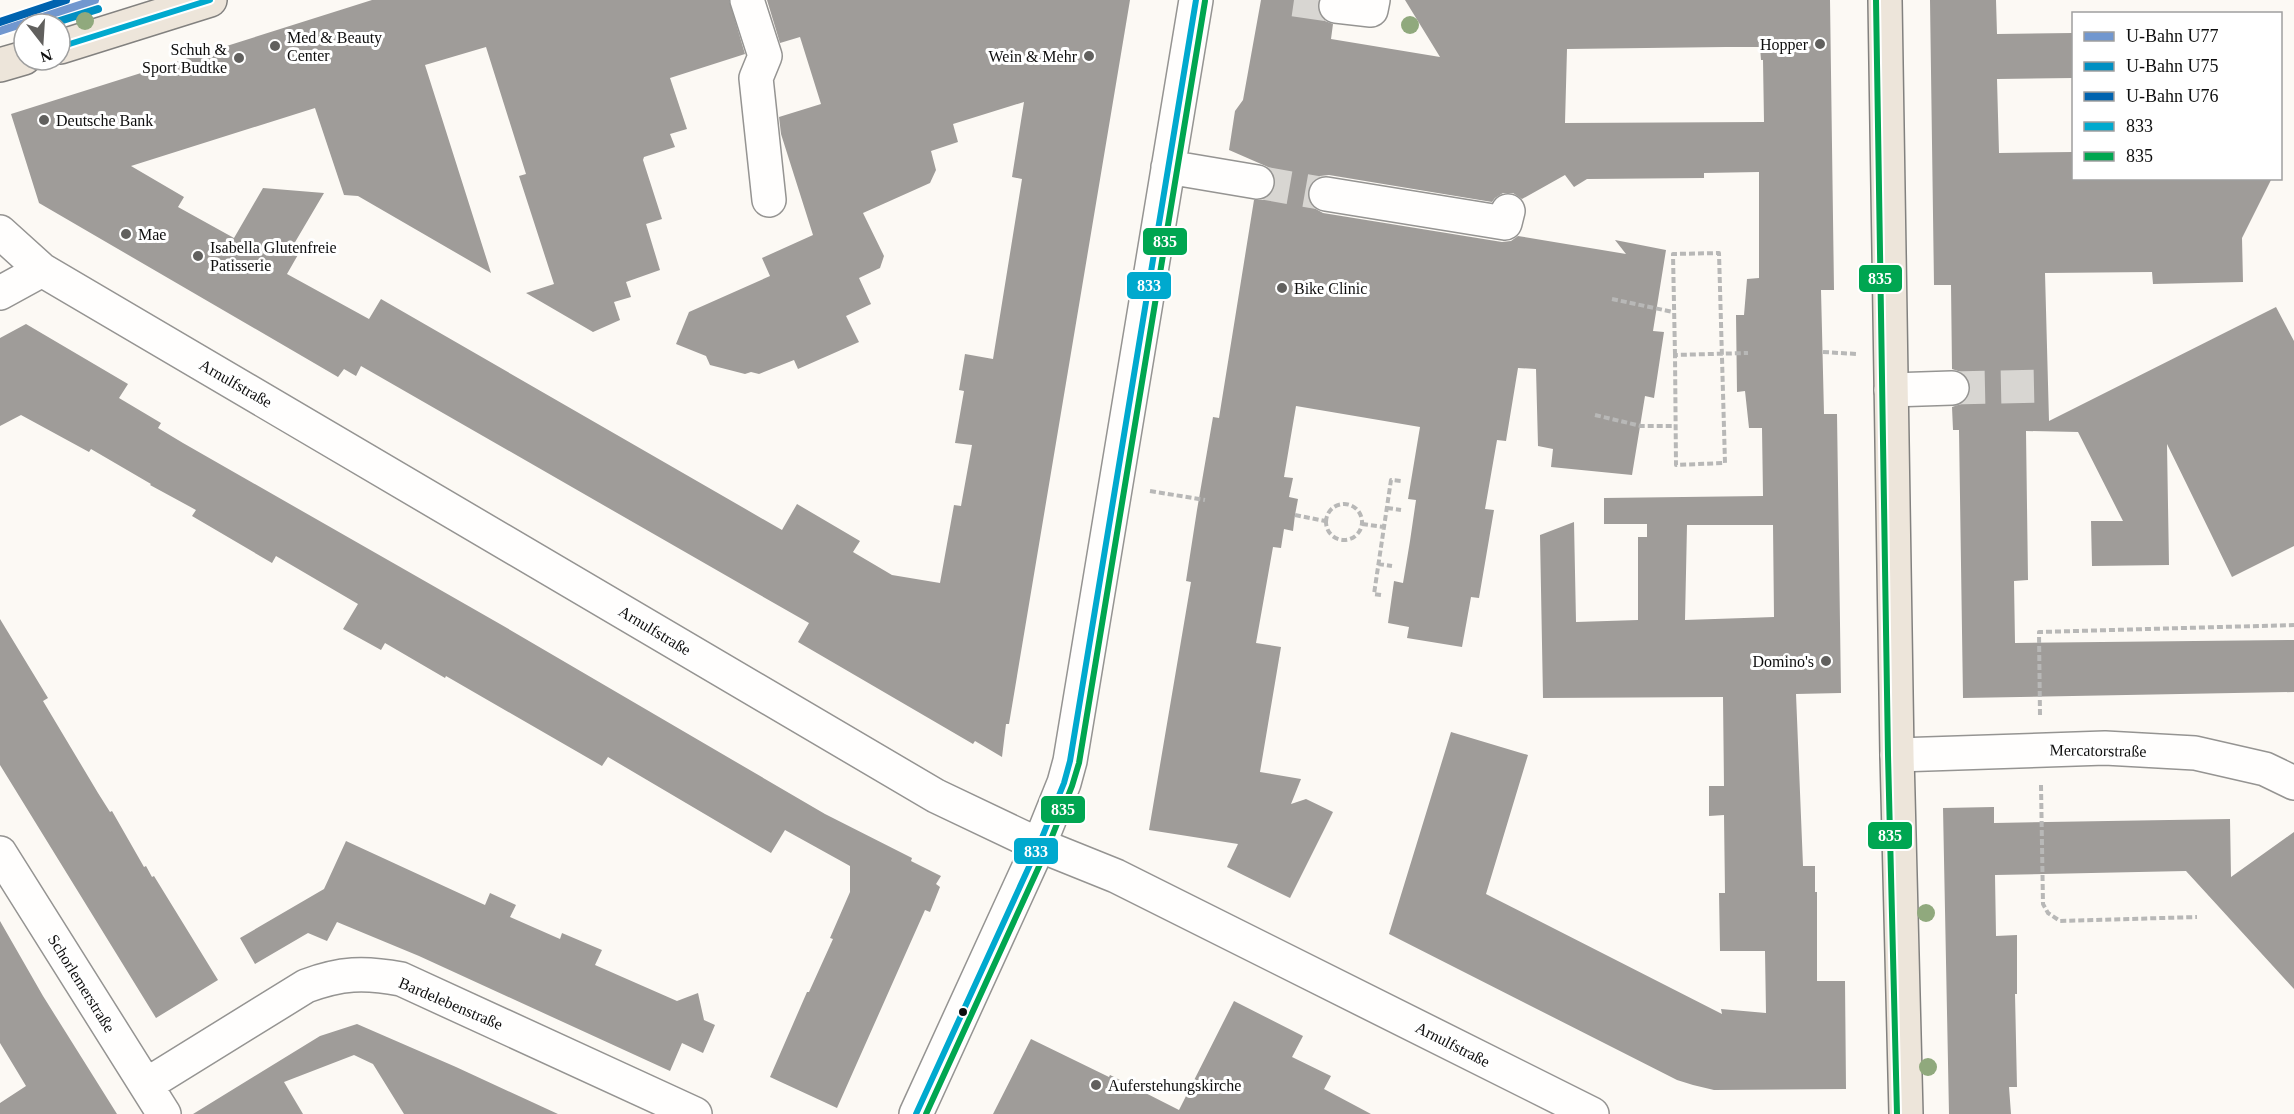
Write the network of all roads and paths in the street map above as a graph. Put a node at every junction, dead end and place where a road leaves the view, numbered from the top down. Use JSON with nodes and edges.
{"nodes":[{"id":1,"x":210,"y":0,"type":"edge"},
{"id":2,"x":747,"y":0,"type":"edge"},
{"id":3,"x":1196,"y":0,"type":"edge"},
{"id":4,"x":1373,"y":0,"type":"edge"},
{"id":5,"x":1885,"y":0,"type":"edge"},
{"id":6,"x":1336,"y":6,"type":"dead end"},
{"id":7,"x":72,"y":43,"type":"edge"},
{"id":8,"x":1168,"y":167,"type":"junction"},
{"id":9,"x":1257,"y":182,"type":"tunnel mouth"},
{"id":10,"x":1326,"y":194,"type":"tunnel mouth"},
{"id":11,"x":769,"y":200,"type":"dead end"},
{"id":12,"x":1508,"y":211,"type":"dead end"},
{"id":13,"x":0,"y":232,"type":"edge"},
{"id":14,"x":42,"y":270,"type":"junction"},
{"id":15,"x":0,"y":292,"type":"edge"},
{"id":16,"x":1612,"y":299,"type":"dead end"},
{"id":17,"x":1673,"y":312,"type":"junction"},
{"id":18,"x":1722,"y":353,"type":"junction"},
{"id":19,"x":1748,"y":353,"type":"dead end"},
{"id":20,"x":1675,"y":355,"type":"junction"},
{"id":21,"x":1952,"y":388,"type":"tunnel mouth"},
{"id":22,"x":1891,"y":390,"type":"junction"},
{"id":23,"x":1595,"y":415,"type":"dead end"},
{"id":24,"x":1675,"y":426,"type":"junction"},
{"id":25,"x":1401,"y":481,"type":"dead end"},
{"id":26,"x":1116,"y":485,"type":"junction"},
{"id":27,"x":1205,"y":500,"type":"dead end"},
{"id":28,"x":1387,"y":508,"type":"junction"},
{"id":29,"x":1401,"y":510,"type":"dead end"},
{"id":30,"x":1295,"y":515,"type":"dead end"},
{"id":31,"x":1325,"y":521,"type":"junction"},
{"id":32,"x":1362,"y":524,"type":"junction"},
{"id":33,"x":1384,"y":527,"type":"junction"},
{"id":34,"x":1378,"y":564,"type":"junction"},
{"id":35,"x":1392,"y":566,"type":"dead end"},
{"id":36,"x":1381,"y":594,"type":"dead end"},
{"id":37,"x":2294,"y":625,"type":"edge"},
{"id":38,"x":2040,"y":749,"type":"junction"},
{"id":39,"x":1897,"y":755,"type":"junction"},
{"id":40,"x":2294,"y":783,"type":"edge"},
{"id":41,"x":1039,"y":845,"type":"junction"},
{"id":42,"x":0,"y":853,"type":"edge"},
{"id":43,"x":2197,"y":917,"type":"dead end"},
{"id":44,"x":146,"y":1085,"type":"junction"},
{"id":45,"x":164,"y":1114,"type":"edge"},
{"id":46,"x":695,"y":1114,"type":"edge"},
{"id":47,"x":916,"y":1114,"type":"edge"},
{"id":48,"x":1592,"y":1114,"type":"edge"},
{"id":49,"x":1906,"y":1114,"type":"edge"}],
"edges":[{"from":1,"to":7,"type":"main road"},
{"from":2,"to":11,"type":"street"},
{"from":3,"to":8,"type":"street"},
{"from":4,"to":6,"type":"street"},
{"from":5,"to":22,"type":"main road"},
{"from":8,"to":9,"type":"street"},
{"from":8,"to":26,"type":"street"},
{"from":10,"to":12,"type":"street"},
{"from":13,"to":14,"type":"street","name":"Arnulfstraße"},
{"from":14,"to":15,"type":"street"},
{"from":14,"to":41,"type":"street","name":"Arnulfstraße"},
{"from":16,"to":17,"type":"path"},
{"from":17,"to":18,"type":"path"},
{"from":17,"to":20,"type":"path"},
{"from":18,"to":19,"type":"path"},
{"from":18,"to":20,"type":"path"},
{"from":18,"to":24,"type":"path"},
{"from":20,"to":24,"type":"path"},
{"from":21,"to":22,"type":"street"},
{"from":22,"to":39,"type":"main road"},
{"from":23,"to":24,"type":"path"},
{"from":25,"to":28,"type":"path"},
{"from":26,"to":27,"type":"path"},
{"from":26,"to":41,"type":"street"},
{"from":28,"to":29,"type":"path"},
{"from":28,"to":33,"type":"path"},
{"from":30,"to":31,"type":"path"},
{"from":31,"to":32,"type":"path"},
{"from":31,"to":32,"type":"path"},
{"from":32,"to":33,"type":"path"},
{"from":33,"to":34,"type":"path"},
{"from":34,"to":35,"type":"path"},
{"from":34,"to":36,"type":"path"},
{"from":37,"to":38,"type":"path"},
{"from":38,"to":39,"type":"street","name":"Mercatorstraße"},
{"from":38,"to":40,"type":"street","name":"Mercatorstraße"},
{"from":38,"to":43,"type":"path"},
{"from":39,"to":49,"type":"main road"},
{"from":41,"to":47,"type":"street"},
{"from":41,"to":48,"type":"street","name":"Arnulfstraße"},
{"from":42,"to":44,"type":"street","name":"Schorlemerstraße"},
{"from":44,"to":45,"type":"street","name":"Schorlemerstraße"},
{"from":44,"to":46,"type":"street","name":"Bardelebenstraße"}]}
